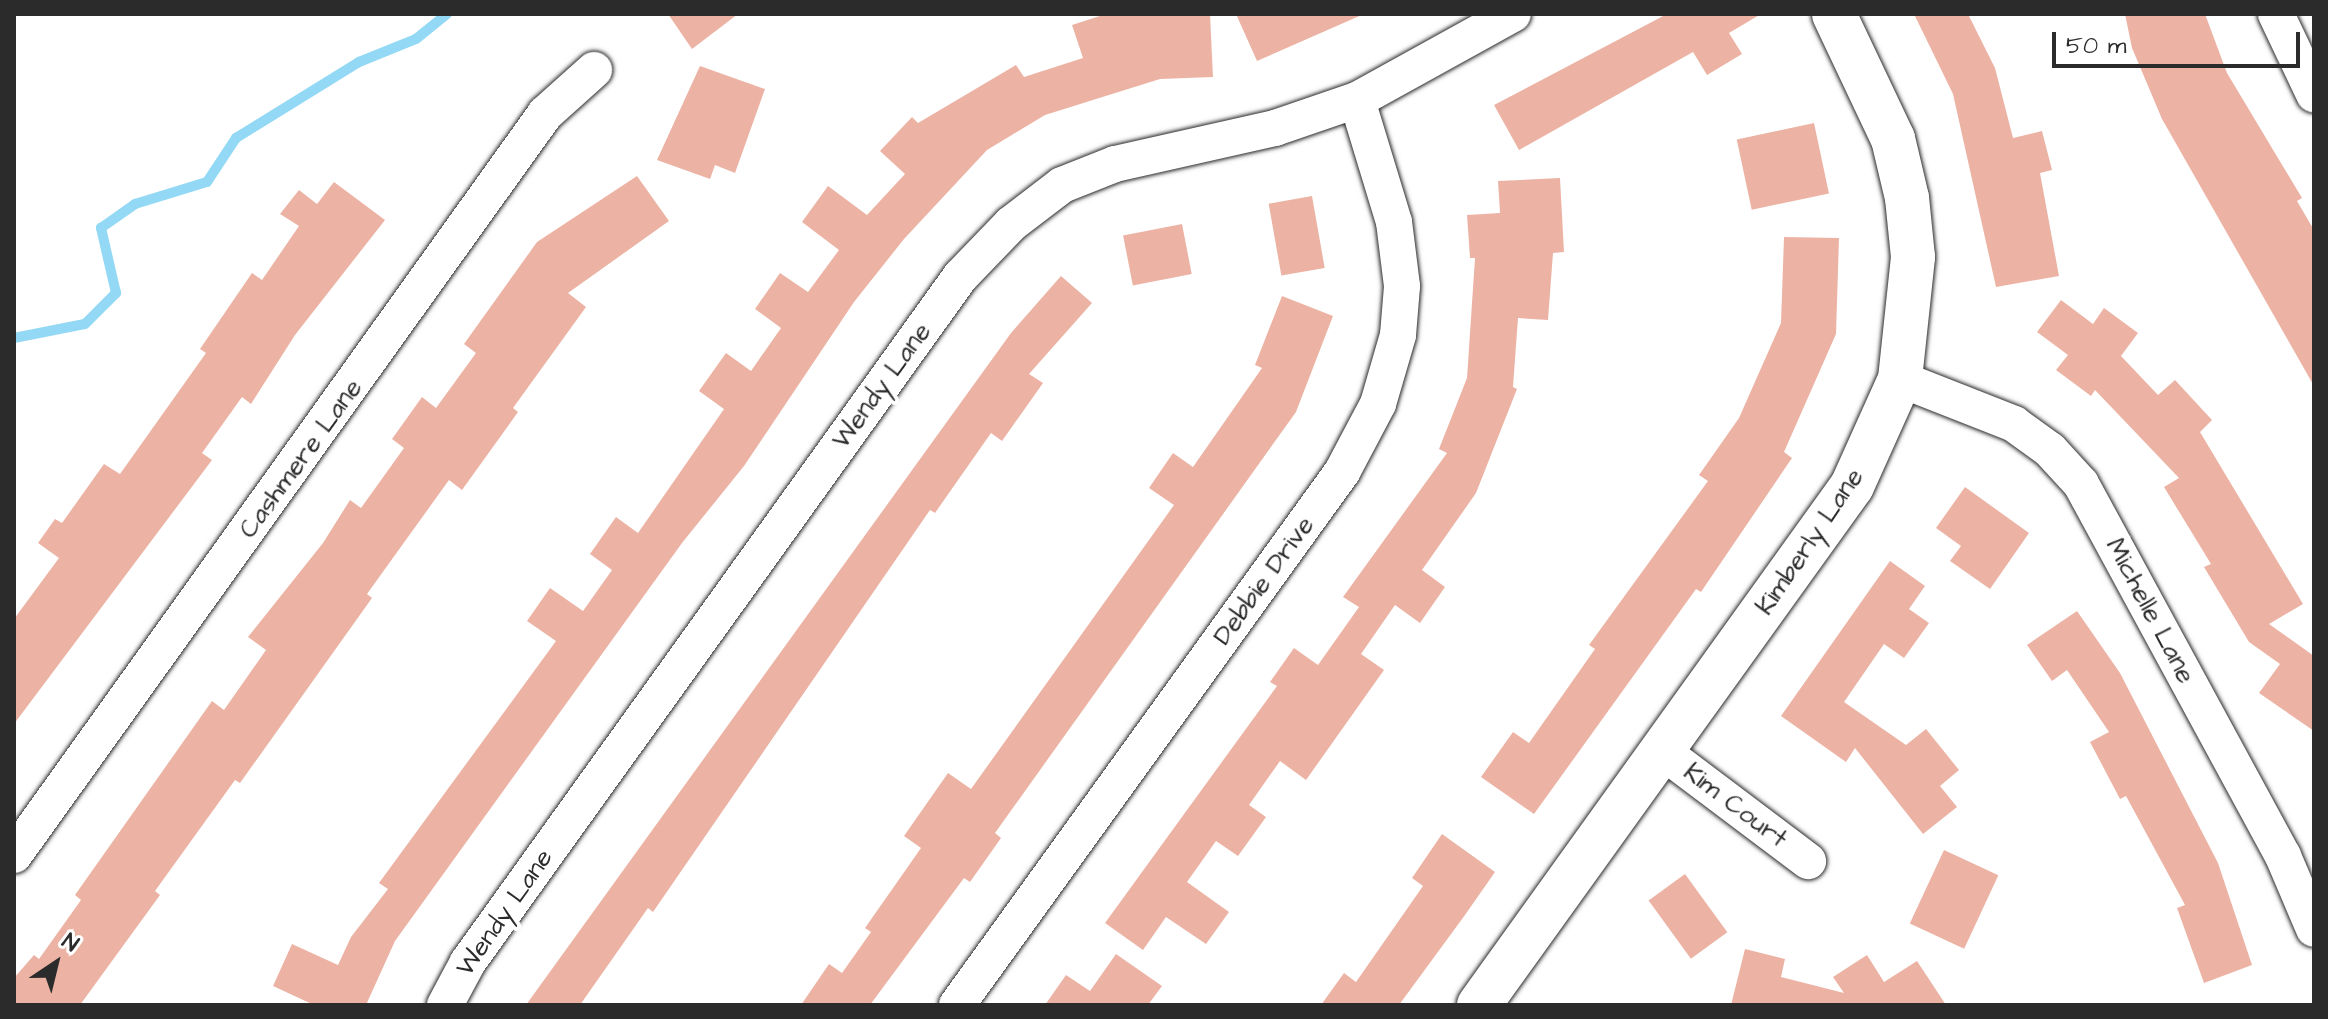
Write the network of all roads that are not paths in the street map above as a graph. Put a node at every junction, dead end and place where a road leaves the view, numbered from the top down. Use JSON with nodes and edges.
{"nodes":[{"id":1,"x":1513,"y":14,"type":"edge"},
{"id":2,"x":1834,"y":14,"type":"edge"},
{"id":3,"x":2276,"y":14,"type":"edge"},
{"id":4,"x":594,"y":70,"type":"dead end"},
{"id":5,"x":2314,"y":94,"type":"edge"},
{"id":6,"x":1357,"y":100,"type":"junction"},
{"id":7,"x":1900,"y":379,"type":"junction"},
{"id":8,"x":1662,"y":751,"type":"junction"},
{"id":9,"x":14,"y":855,"type":"edge"},
{"id":10,"x":1808,"y":861,"type":"dead end"},
{"id":11,"x":2314,"y":929,"type":"edge"},
{"id":12,"x":445,"y":1005,"type":"edge"},
{"id":13,"x":957,"y":1005,"type":"edge"},
{"id":14,"x":1479,"y":1005,"type":"edge"}],
"edges":[{"from":1,"to":6,"type":"street","name":"Wendy Lane"},
{"from":2,"to":7,"type":"street","name":"Kimberly Lane"},
{"from":3,"to":5,"type":"street"},
{"from":4,"to":9,"type":"street","name":"Cashmere Lane"},
{"from":6,"to":12,"type":"street","name":"Wendy Lane"},
{"from":6,"to":13,"type":"street","name":"Debbie Drive"},
{"from":7,"to":8,"type":"street","name":"Kimberly Lane"},
{"from":7,"to":11,"type":"street","name":"Michelle Lane"},
{"from":8,"to":10,"type":"street","name":"Kim Court"},
{"from":8,"to":14,"type":"street","name":"Kimberly Lane"}]}
